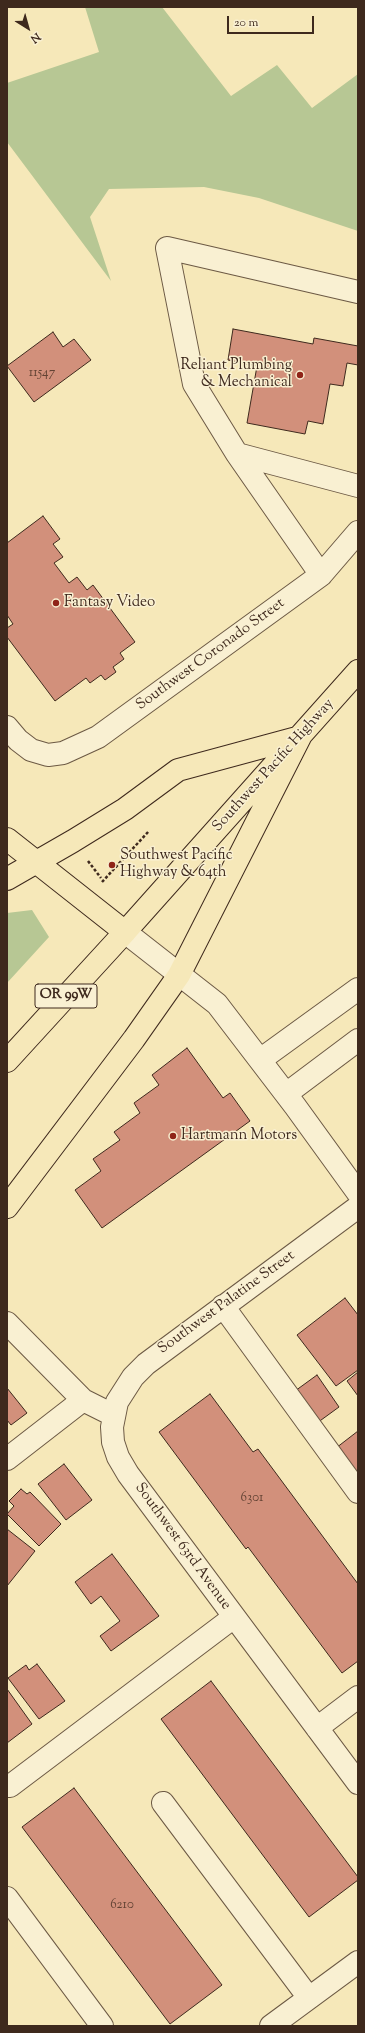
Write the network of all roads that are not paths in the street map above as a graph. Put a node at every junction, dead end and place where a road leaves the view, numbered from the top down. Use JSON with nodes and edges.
{"nodes":[{"id":1,"x":358,"y":292,"type":"edge"},
{"id":2,"x":237,"y":454,"type":"junction"},
{"id":3,"x":358,"y":486,"type":"edge"},
{"id":4,"x":358,"y":532,"type":"edge"},
{"id":5,"x":321,"y":575,"type":"junction"},
{"id":6,"x":358,"y":671,"type":"edge"},
{"id":7,"x":7,"y":727,"type":"edge"},
{"id":8,"x":300,"y":737,"type":"junction"},
{"id":9,"x":7,"y":839,"type":"edge"},
{"id":10,"x":36,"y":862,"type":"junction"},
{"id":11,"x":7,"y":879,"type":"edge"},
{"id":12,"x":125,"y":932,"type":"junction"},
{"id":13,"x":179,"y":975,"type":"junction"},
{"id":14,"x":358,"y":989,"type":"edge"},
{"id":15,"x":358,"y":1040,"type":"edge"},
{"id":16,"x":260,"y":1060,"type":"junction"},
{"id":17,"x":7,"y":1061,"type":"edge"},
{"id":18,"x":286,"y":1094,"type":"junction"},
{"id":19,"x":358,"y":1193,"type":"edge"},
{"id":20,"x":358,"y":1206,"type":"edge"},
{"id":21,"x":7,"y":1207,"type":"edge"},
{"id":22,"x":223,"y":1306,"type":"junction"},
{"id":23,"x":7,"y":1323,"type":"edge"},
{"id":24,"x":83,"y":1400,"type":"junction"},
{"id":25,"x":113,"y":1415,"type":"junction"},
{"id":26,"x":7,"y":1459,"type":"edge"},
{"id":27,"x":358,"y":1492,"type":"edge"},
{"id":28,"x":234,"y":1618,"type":"junction"},
{"id":29,"x":358,"y":1697,"type":"edge"},
{"id":30,"x":317,"y":1728,"type":"junction"},
{"id":31,"x":358,"y":1783,"type":"edge"},
{"id":32,"x":10,"y":1786,"type":"dead end"},
{"id":33,"x":163,"y":1803,"type":"dead end"},
{"id":34,"x":8,"y":1900,"type":"edge"},
{"id":35,"x":358,"y":1962,"type":"edge"},
{"id":36,"x":309,"y":1998,"type":"junction"},
{"id":37,"x":102,"y":2026,"type":"edge"},
{"id":38,"x":271,"y":2026,"type":"edge"}],
"edges":[{"from":1,"to":2,"type":"street"},
{"from":2,"to":3,"type":"street"},
{"from":2,"to":5,"type":"street"},
{"from":4,"to":5,"type":"street","name":"Southwest Coronado Street"},
{"from":5,"to":7,"type":"street","name":"Southwest Coronado Street"},
{"from":6,"to":8,"type":"main road","name":"Southwest Pacific Highway","number":"OR 99W"},
{"from":8,"to":10,"type":"main road"},
{"from":8,"to":12,"type":"main road","name":"Southwest Pacific Highway","number":"OR 99W"},
{"from":8,"to":13,"type":"main road"},
{"from":9,"to":10,"type":"main road"},
{"from":10,"to":11,"type":"main road"},
{"from":10,"to":12,"type":"main road"},
{"from":12,"to":13,"type":"street"},
{"from":12,"to":17,"type":"main road","number":"OR 99W"},
{"from":13,"to":16,"type":"street"},
{"from":13,"to":21,"type":"main road"},
{"from":14,"to":16,"type":"street"},
{"from":15,"to":18,"type":"street"},
{"from":16,"to":18,"type":"street"},
{"from":18,"to":19,"type":"street"},
{"from":20,"to":22,"type":"street","name":"Southwest Palatine Street"},
{"from":22,"to":25,"type":"street","name":"Southwest Palatine Street"},
{"from":22,"to":27,"type":"street"},
{"from":23,"to":24,"type":"street"},
{"from":24,"to":25,"type":"street"},
{"from":24,"to":26,"type":"street"},
{"from":25,"to":28,"type":"street","name":"Southwest 63rd Avenue"},
{"from":28,"to":30,"type":"street","name":"Southwest 63rd Avenue"},
{"from":28,"to":32,"type":"street"},
{"from":29,"to":30,"type":"street"},
{"from":30,"to":31,"type":"street","name":"Southwest 63rd Avenue"},
{"from":33,"to":36,"type":"street"},
{"from":34,"to":37,"type":"street"},
{"from":35,"to":36,"type":"street"},
{"from":36,"to":38,"type":"street"}]}
